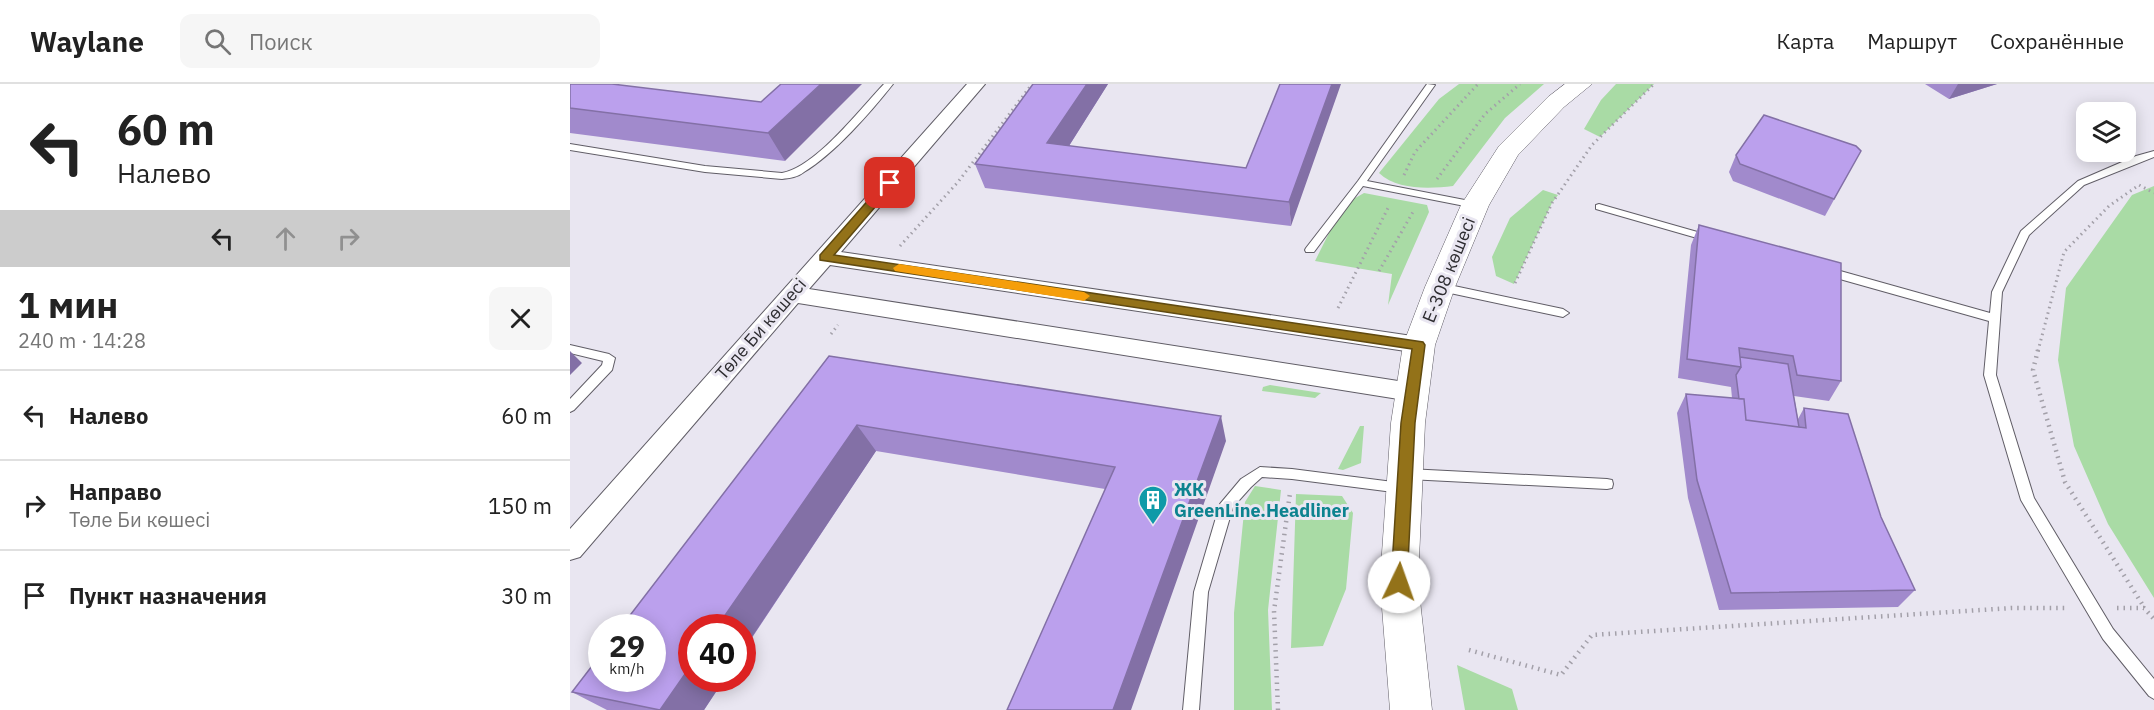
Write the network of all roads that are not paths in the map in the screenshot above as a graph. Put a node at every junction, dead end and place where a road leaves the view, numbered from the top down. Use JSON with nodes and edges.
{"nodes":[{"id":1,"x":889,"y":84,"type":"edge"},
{"id":2,"x":976,"y":84,"type":"edge"},
{"id":3,"x":1580,"y":84,"type":"edge"},
{"id":4,"x":1431,"y":85,"type":"edge"},
{"id":5,"x":570,"y":147,"type":"edge"},
{"id":6,"x":2154,"y":154,"type":"edge"},
{"id":7,"x":1361,"y":183,"type":"junction"},
{"id":8,"x":1475,"y":205,"type":"junction"},
{"id":9,"x":1599,"y":207,"type":"dead end"},
{"id":10,"x":1723,"y":243,"type":"edge"},
{"id":11,"x":1310,"y":250,"type":"dead end"},
{"id":12,"x":825,"y":257,"type":"junction"},
{"id":13,"x":1814,"y":268,"type":"edge"},
{"id":14,"x":1440,"y":287,"type":"junction"},
{"id":15,"x":791,"y":294,"type":"junction"},
{"id":16,"x":1563,"y":313,"type":"dead end"},
{"id":17,"x":1995,"y":319,"type":"junction"},
{"id":18,"x":1419,"y":345,"type":"junction"},
{"id":19,"x":570,"y":349,"type":"edge"},
{"id":20,"x":1411,"y":392,"type":"junction"},
{"id":21,"x":570,"y":407,"type":"edge"},
{"id":22,"x":1404,"y":481,"type":"junction"},
{"id":23,"x":1607,"y":484,"type":"dead end"},
{"id":24,"x":570,"y":548,"type":"edge"},
{"id":25,"x":2154,"y":691,"type":"edge"},
{"id":26,"x":1191,"y":710,"type":"edge"},
{"id":27,"x":1411,"y":710,"type":"edge"}],
"edges":[{"from":1,"to":5,"type":"lane"},
{"from":2,"to":12,"type":"street","name":"Төле Би көшесі"},
{"from":3,"to":8,"type":"street","name":"Е-308 көшесі"},
{"from":4,"to":7,"type":"lane"},
{"from":6,"to":17,"type":"lane"},
{"from":7,"to":8,"type":"lane"},
{"from":7,"to":11,"type":"lane"},
{"from":8,"to":14,"type":"street","name":"Е-308 көшесі"},
{"from":9,"to":10,"type":"lane"},
{"from":12,"to":15,"type":"street","name":"Төле Би көшесі"},
{"from":12,"to":18,"type":"street"},
{"from":13,"to":17,"type":"lane"},
{"from":14,"to":16,"type":"lane"},
{"from":14,"to":18,"type":"street","name":"Е-308 көшесі"},
{"from":15,"to":20,"type":"street"},
{"from":15,"to":24,"type":"street","name":"Төле Би көшесі"},
{"from":17,"to":25,"type":"lane"},
{"from":18,"to":20,"type":"street","name":"Е-308 көшесі"},
{"from":19,"to":21,"type":"lane"},
{"from":20,"to":22,"type":"street","name":"Е-308 көшесі"},
{"from":22,"to":23,"type":"lane"},
{"from":22,"to":26,"type":"lane"},
{"from":22,"to":27,"type":"street","name":"Е-308 көшесі"}]}
